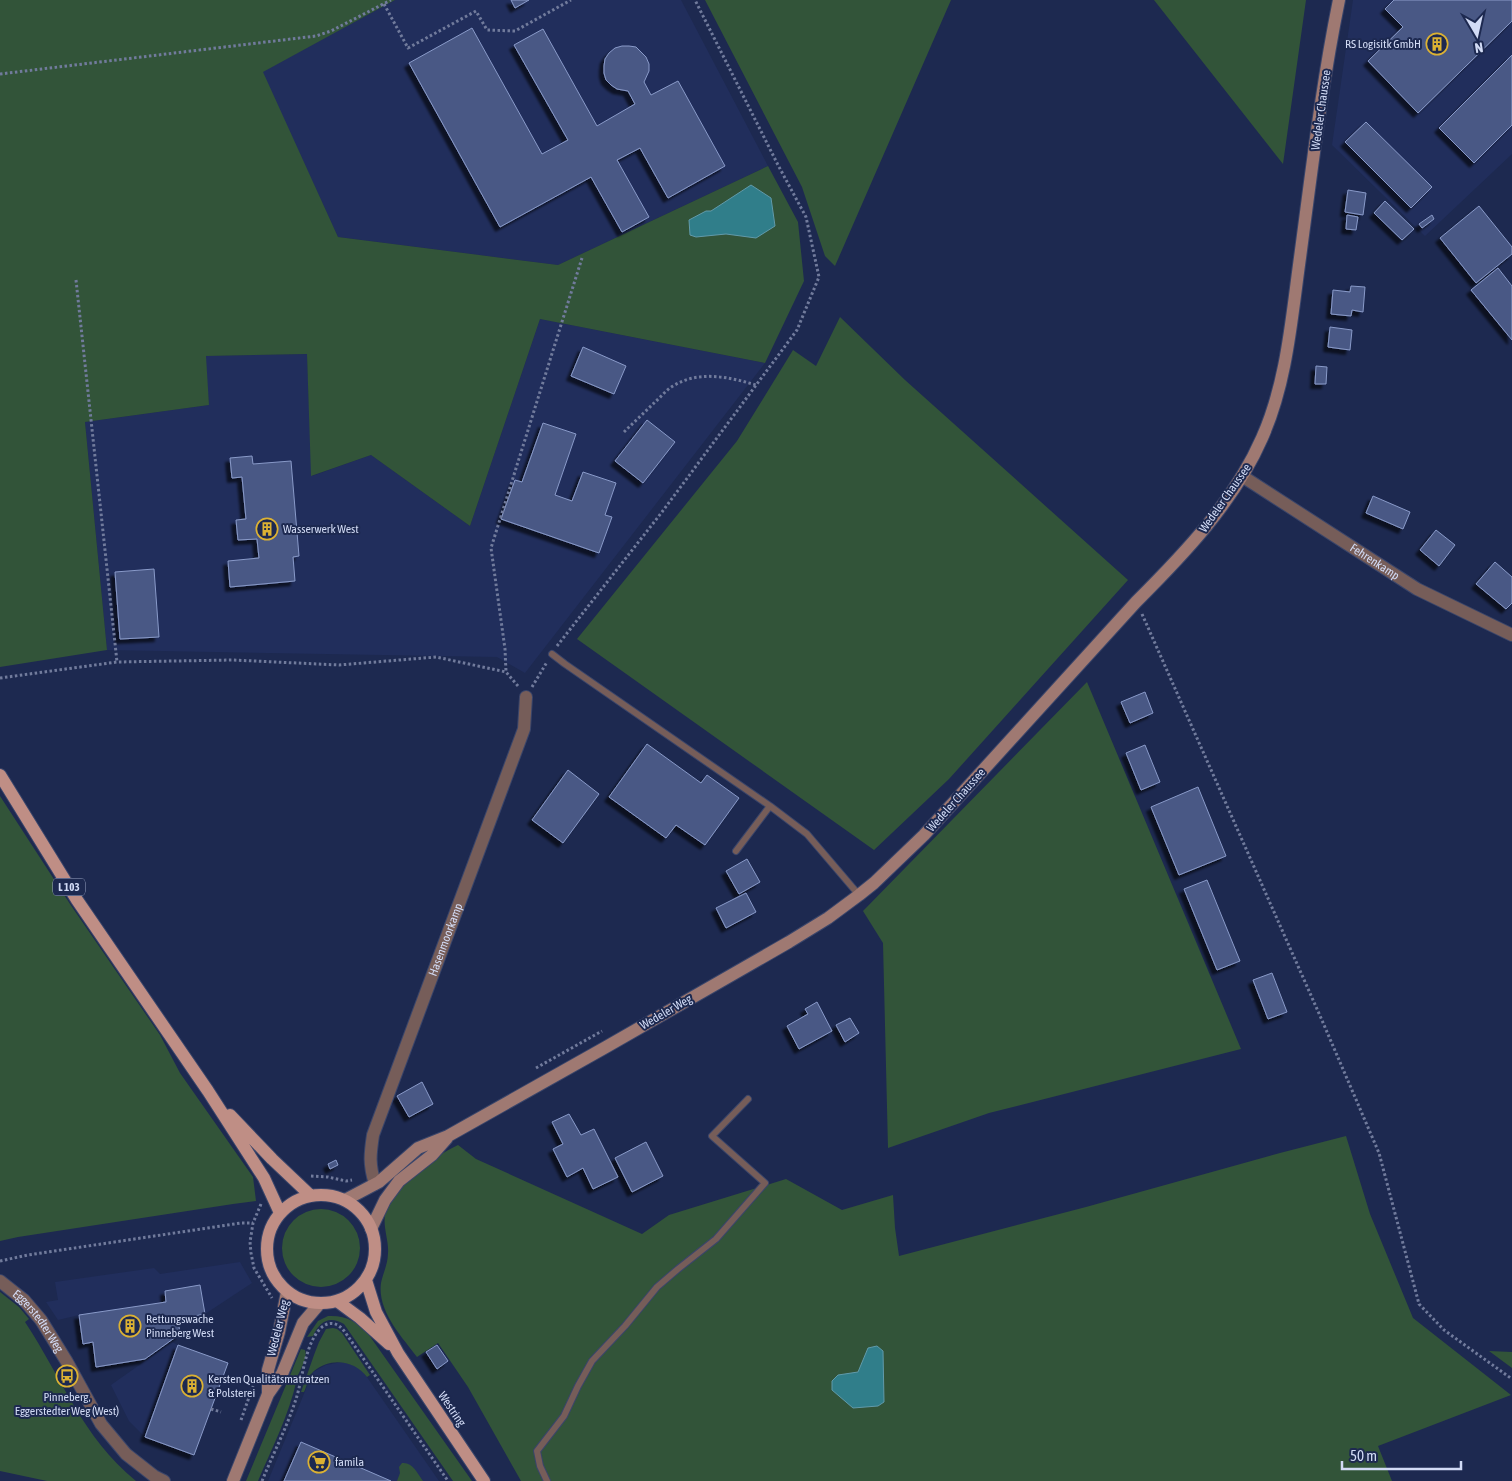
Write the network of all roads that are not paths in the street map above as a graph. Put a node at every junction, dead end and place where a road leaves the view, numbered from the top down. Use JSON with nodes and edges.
{"nodes":[{"id":1,"x":1339,"y":0,"type":"edge"},
{"id":2,"x":1242,"y":476,"type":"junction"},
{"id":3,"x":1512,"y":636,"type":"edge"},
{"id":4,"x":552,"y":654,"type":"road end"},
{"id":5,"x":526,"y":697,"type":"road end"},
{"id":6,"x":0,"y":775,"type":"edge"},
{"id":7,"x":770,"y":806,"type":"junction"},
{"id":8,"x":736,"y":851,"type":"dead end"},
{"id":9,"x":878,"y":879,"type":"joint"},
{"id":10,"x":859,"y":895,"type":"junction"},
{"id":11,"x":208,"y":1091,"type":"junction"},
{"id":12,"x":748,"y":1099,"type":"dead end"},
{"id":13,"x":448,"y":1136,"type":"junction"},
{"id":14,"x":375,"y":1184,"type":"junction"},
{"id":15,"x":310,"y":1195,"type":"junction"},
{"id":16,"x":345,"y":1200,"type":"junction"},
{"id":17,"x":280,"y":1212,"type":"junction"},
{"id":18,"x":372,"y":1229,"type":"junction"},
{"id":19,"x":366,"y":1280,"type":"junction"},
{"id":20,"x":0,"y":1281,"type":"edge"},
{"id":21,"x":287,"y":1292,"type":"junction"},
{"id":22,"x":337,"y":1301,"type":"junction"},
{"id":23,"x":320,"y":1303,"type":"junction"},
{"id":24,"x":398,"y":1353,"type":"junction"},
{"id":25,"x":268,"y":1394,"type":"junction"},
{"id":26,"x":164,"y":1481,"type":"edge"},
{"id":27,"x":232,"y":1481,"type":"edge"},
{"id":28,"x":484,"y":1481,"type":"edge"},
{"id":29,"x":547,"y":1481,"type":"edge"}],
"edges":[{"from":1,"to":2,"type":"main road","name":"Wedeler Chaussee"},
{"from":2,"to":3,"type":"street","name":"Fehrenkamp"},
{"from":2,"to":9,"type":"main road","name":"Wedeler Chaussee"},
{"from":4,"to":7,"type":"lane"},
{"from":5,"to":14,"type":"street","name":"Hasenmoorkamp"},
{"from":6,"to":11,"type":"main road","number":"L 103"},
{"from":7,"to":8,"type":"lane"},
{"from":7,"to":10,"type":"lane"},
{"from":9,"to":10,"type":"main road","name":"Wedeler Weg"},
{"from":10,"to":13,"type":"main road","name":"Wedeler Weg"},
{"from":11,"to":15,"type":"main road","number":"L 103"},
{"from":11,"to":17,"type":"main road","number":"L 103"},
{"from":12,"to":29,"type":"lane"},
{"from":13,"to":14,"type":"main road","name":"Wedeler Weg"},
{"from":13,"to":18,"type":"main road","name":"Wedeler Weg"},
{"from":14,"to":16,"type":"main road","name":"Wedeler Weg"},
{"from":15,"to":16,"type":"main road"},
{"from":15,"to":17,"type":"main road"},
{"from":16,"to":18,"type":"main road"},
{"from":17,"to":21,"type":"main road"},
{"from":18,"to":19,"type":"main road"},
{"from":19,"to":22,"type":"main road"},
{"from":19,"to":24,"type":"main road","name":"Westring"},
{"from":20,"to":26,"type":"street","name":"Eggerstedter Weg"},
{"from":21,"to":23,"type":"main road"},
{"from":21,"to":25,"type":"main road","name":"Wedeler Weg"},
{"from":22,"to":23,"type":"main road"},
{"from":22,"to":24,"type":"main road","name":"Westring"},
{"from":23,"to":25,"type":"main road","name":"Wedeler Weg"},
{"from":24,"to":28,"type":"main road","name":"Westring"},
{"from":25,"to":27,"type":"main road","name":"Wedeler Weg"}]}
